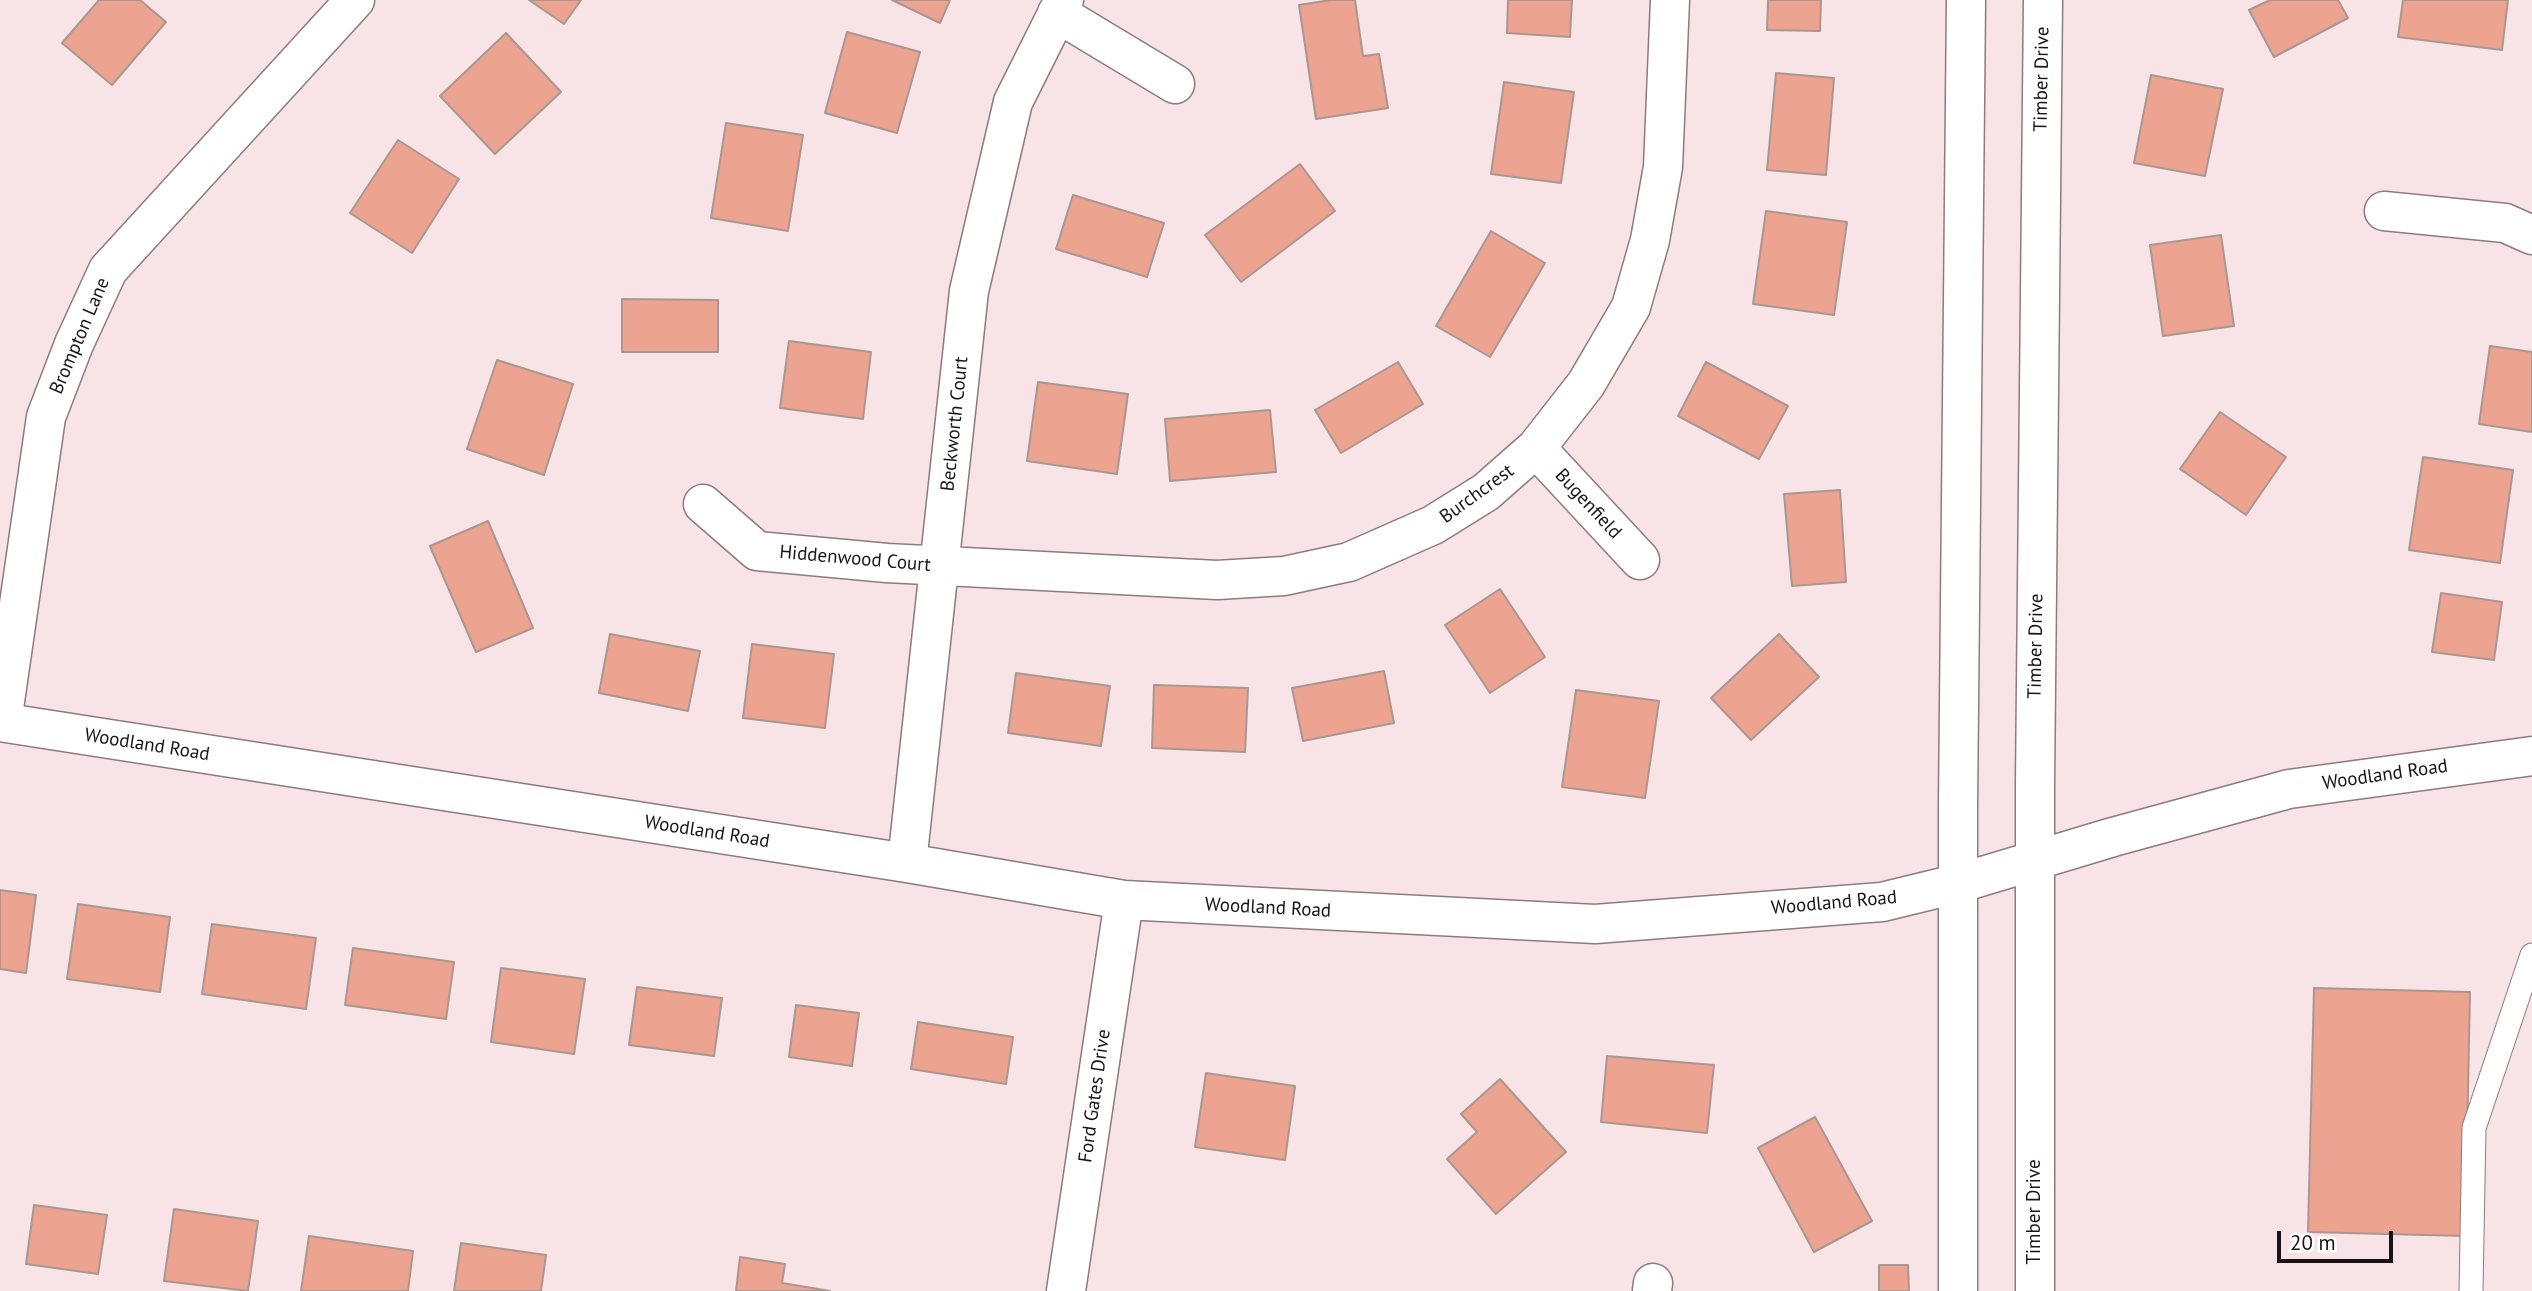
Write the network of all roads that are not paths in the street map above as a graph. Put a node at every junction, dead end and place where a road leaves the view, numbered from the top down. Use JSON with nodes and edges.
{"nodes":[{"id":1,"x":355,"y":0,"type":"edge"},
{"id":2,"x":1670,"y":0,"type":"edge"},
{"id":3,"x":1966,"y":0,"type":"edge"},
{"id":4,"x":2043,"y":0,"type":"edge"},
{"id":5,"x":1061,"y":7,"type":"edge"},
{"id":6,"x":1175,"y":84,"type":"dead end"},
{"id":7,"x":2384,"y":211,"type":"dead end"},
{"id":8,"x":2532,"y":235,"type":"edge"},
{"id":9,"x":1536,"y":448,"type":"junction"},
{"id":10,"x":703,"y":504,"type":"dead end"},
{"id":11,"x":1640,"y":560,"type":"dead end"},
{"id":12,"x":941,"y":566,"type":"junction"},
{"id":13,"x":1,"y":722,"type":"edge"},
{"id":14,"x":2532,"y":756,"type":"edge"},
{"id":15,"x":2037,"y":860,"type":"junction"},
{"id":16,"x":907,"y":863,"type":"junction"},
{"id":17,"x":1960,"y":883,"type":"junction"},
{"id":18,"x":1124,"y":900,"type":"junction"},
{"id":19,"x":2532,"y":956,"type":"edge"},
{"id":20,"x":1066,"y":1291,"type":"edge"},
{"id":21,"x":1958,"y":1291,"type":"edge"},
{"id":22,"x":2035,"y":1291,"type":"edge"},
{"id":23,"x":2471,"y":1291,"type":"edge"}],
"edges":[{"from":1,"to":13,"type":"street","name":"Brompton Lane"},
{"from":2,"to":9,"type":"street","name":"Burchcrest"},
{"from":3,"to":17,"type":"street"},
{"from":4,"to":15,"type":"street","name":"Timber Drive"},
{"from":5,"to":6,"type":"street"},
{"from":5,"to":12,"type":"street","name":"Beckworth Court"},
{"from":7,"to":8,"type":"street"},
{"from":9,"to":11,"type":"street","name":"Bugenfield"},
{"from":9,"to":12,"type":"street","name":"Burchcrest"},
{"from":10,"to":12,"type":"street","name":"Hiddenwood Court"},
{"from":12,"to":16,"type":"street","name":"Beckworth Court"},
{"from":13,"to":16,"type":"street","name":"Woodland Road"},
{"from":14,"to":15,"type":"street","name":"Woodland Road"},
{"from":15,"to":17,"type":"street","name":"Woodland Road"},
{"from":15,"to":22,"type":"street","name":"Timber Drive"},
{"from":16,"to":18,"type":"street","name":"Woodland Road"},
{"from":17,"to":18,"type":"street","name":"Woodland Road"},
{"from":17,"to":21,"type":"street"},
{"from":18,"to":20,"type":"street","name":"Ford Gates Drive"},
{"from":19,"to":23,"type":"lane"}]}
